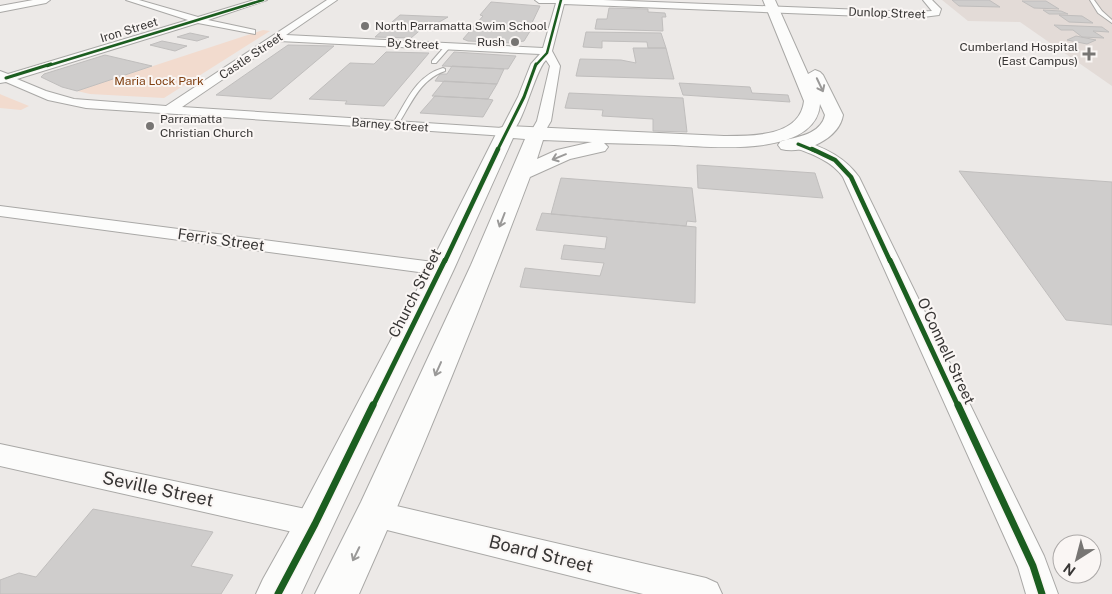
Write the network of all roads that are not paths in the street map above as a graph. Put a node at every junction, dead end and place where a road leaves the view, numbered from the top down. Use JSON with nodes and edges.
{"nodes":[{"id":1,"x":46,"y":0,"type":"edge"},
{"id":2,"x":130,"y":0,"type":"edge"},
{"id":3,"x":263,"y":0,"type":"edge"},
{"id":4,"x":333,"y":0,"type":"edge"},
{"id":5,"x":539,"y":0,"type":"edge"},
{"id":6,"x":561,"y":0,"type":"edge"},
{"id":7,"x":927,"y":0,"type":"edge"},
{"id":8,"x":1092,"y":0,"type":"edge"},
{"id":9,"x":776,"y":5,"type":"edge"},
{"id":10,"x":0,"y":9,"type":"edge"},
{"id":11,"x":198,"y":20,"type":"junction"},
{"id":12,"x":1112,"y":22,"type":"edge"},
{"id":13,"x":252,"y":32,"type":"dead end"},
{"id":14,"x":279,"y":38,"type":"junction"},
{"id":15,"x":448,"y":46,"type":"junction"},
{"id":16,"x":547,"y":52,"type":"junction"},
{"id":17,"x":434,"y":62,"type":"dead end"},
{"id":18,"x":443,"y":70,"type":"dead end"},
{"id":19,"x":2,"y":77,"type":"edge"},
{"id":20,"x":168,"y":110,"type":"junction"},
{"id":21,"x":395,"y":125,"type":"junction"},
{"id":22,"x":506,"y":132,"type":"junction"},
{"id":23,"x":536,"y":134,"type":"junction"},
{"id":24,"x":798,"y":144,"type":"junction"},
{"id":25,"x":519,"y":174,"type":"junction"},
{"id":26,"x":0,"y":211,"type":"edge"},
{"id":27,"x":441,"y":269,"type":"junction"},
{"id":28,"x":0,"y":455,"type":"edge"},
{"id":29,"x":375,"y":514,"type":"junction"},
{"id":30,"x":315,"y":524,"type":"junction"},
{"id":31,"x":278,"y":594,"type":"edge"},
{"id":32,"x":337,"y":594,"type":"edge"},
{"id":33,"x":706,"y":594,"type":"edge"},
{"id":34,"x":1042,"y":594,"type":"edge"}],
"edges":[{"from":1,"to":10,"type":"street"},
{"from":2,"to":11,"type":"street"},
{"from":3,"to":11,"type":"street","name":"Iron Street"},
{"from":4,"to":14,"type":"street","name":"Castle Street"},
{"from":5,"to":6,"type":"street","name":"Dunlop Street"},
{"from":6,"to":9,"type":"street","name":"Dunlop Street"},
{"from":6,"to":16,"type":"street","name":"Church Street"},
{"from":7,"to":9,"type":"street","name":"Dunlop Street"},
{"from":8,"to":12,"type":"lane"},
{"from":9,"to":23,"type":"main road","name":"Barney Street"},
{"from":9,"to":24,"type":"main road","one_way":true},
{"from":11,"to":13,"type":"street"},
{"from":11,"to":19,"type":"street","name":"Iron Street"},
{"from":14,"to":15,"type":"street","name":"By Street"},
{"from":14,"to":20,"type":"street","name":"Castle Street"},
{"from":15,"to":16,"type":"street","name":"By Street"},
{"from":15,"to":17,"type":"lane"},
{"from":16,"to":22,"type":"street","name":"Church Street"},
{"from":16,"to":23,"type":"street"},
{"from":18,"to":21,"type":"lane"},
{"from":19,"to":20,"type":"street","name":"Barney Street"},
{"from":20,"to":21,"type":"street","name":"Barney Street"},
{"from":21,"to":22,"type":"street","name":"Barney Street"},
{"from":22,"to":23,"type":"main road","name":"Barney Street"},
{"from":22,"to":27,"type":"main road","name":"Church Street"},
{"from":23,"to":25,"type":"main road"},
{"from":24,"to":25,"type":"main road","one_way":true},
{"from":24,"to":34,"type":"street","name":"O'Connell Street"},
{"from":25,"to":29,"type":"main road","one_way":true},
{"from":26,"to":27,"type":"street","name":"Ferris Street"},
{"from":27,"to":30,"type":"main road","name":"Church Street"},
{"from":28,"to":30,"type":"street","name":"Seville Street"},
{"from":29,"to":32,"type":"main road","one_way":true},
{"from":29,"to":33,"type":"street","name":"Board Street"},
{"from":30,"to":31,"type":"main road","name":"Church Street"}]}
